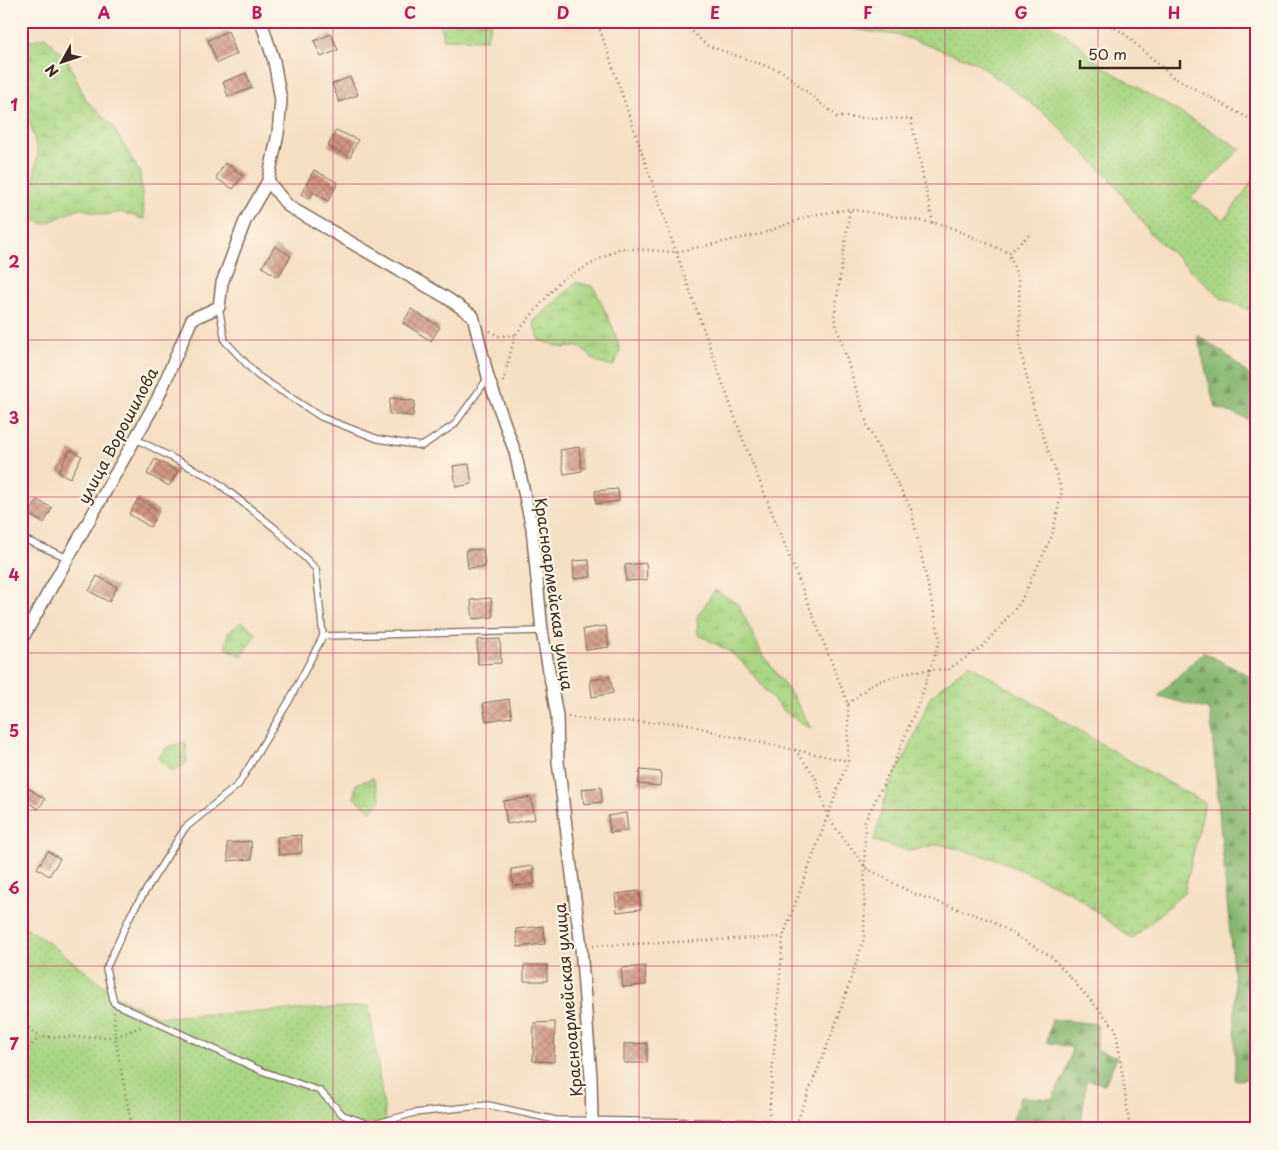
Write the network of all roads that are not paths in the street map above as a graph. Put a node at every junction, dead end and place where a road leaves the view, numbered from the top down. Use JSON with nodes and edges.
{"nodes":[{"id":1,"x":261,"y":21,"type":"edge"},
{"id":2,"x":268,"y":181,"type":"junction"},
{"id":3,"x":219,"y":307,"type":"junction"},
{"id":4,"x":488,"y":377,"type":"junction"},
{"id":5,"x":136,"y":439,"type":"junction"},
{"id":6,"x":21,"y":538,"type":"edge"},
{"id":7,"x":68,"y":558,"type":"junction"},
{"id":8,"x":542,"y":631,"type":"junction"},
{"id":9,"x":323,"y":636,"type":"junction"},
{"id":10,"x":21,"y":641,"type":"edge"},
{"id":11,"x":768,"y":1123,"type":"road end"},
{"id":12,"x":590,"y":1125,"type":"edge"}],
"edges":[{"from":1,"to":2,"type":"street"},
{"from":2,"to":3,"type":"street"},
{"from":2,"to":4,"type":"street","name":"Красноармейская улица"},
{"from":3,"to":4,"type":"lane"},
{"from":3,"to":5,"type":"street","name":"улица Ворошилова"},
{"from":4,"to":8,"type":"street","name":"Красноармейская улица"},
{"from":5,"to":7,"type":"street","name":"улица Ворошилова"},
{"from":5,"to":9,"type":"lane"},
{"from":6,"to":7,"type":"lane"},
{"from":7,"to":10,"type":"street","name":"улица Ворошилова"},
{"from":8,"to":9,"type":"lane"},
{"from":8,"to":12,"type":"street","name":"Красноармейская улица"},
{"from":9,"to":12,"type":"lane"},
{"from":11,"to":12,"type":"lane"}]}
